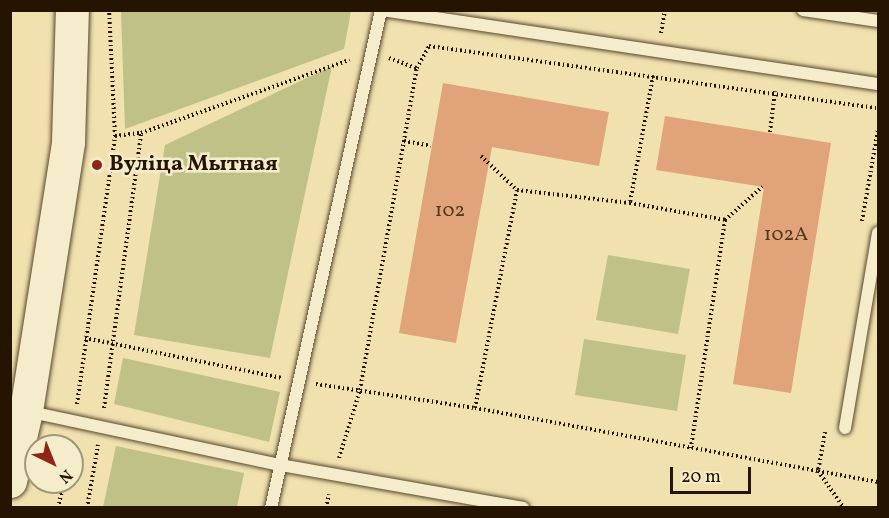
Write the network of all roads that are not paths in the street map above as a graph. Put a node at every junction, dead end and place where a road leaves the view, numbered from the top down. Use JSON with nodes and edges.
{"nodes":[{"id":1,"x":72,"y":10,"type":"edge"},
{"id":2,"x":382,"y":10,"type":"edge"},
{"id":3,"x":803,"y":10,"type":"edge"},
{"id":4,"x":879,"y":21,"type":"edge"},
{"id":5,"x":879,"y":84,"type":"edge"},
{"id":6,"x":879,"y":233,"type":"edge"},
{"id":7,"x":26,"y":411,"type":"junction"},
{"id":8,"x":845,"y":428,"type":"dead end"},
{"id":9,"x":280,"y":465,"type":"junction"},
{"id":10,"x":10,"y":481,"type":"edge"},
{"id":11,"x":271,"y":507,"type":"edge"},
{"id":12,"x":523,"y":507,"type":"edge"}],
"edges":[{"from":1,"to":7,"type":"main road"},
{"from":2,"to":5,"type":"lane"},
{"from":2,"to":9,"type":"lane"},
{"from":3,"to":4,"type":"lane"},
{"from":6,"to":8,"type":"lane"},
{"from":7,"to":9,"type":"lane"},
{"from":7,"to":10,"type":"main road"},
{"from":9,"to":11,"type":"lane"},
{"from":9,"to":12,"type":"lane"}]}
